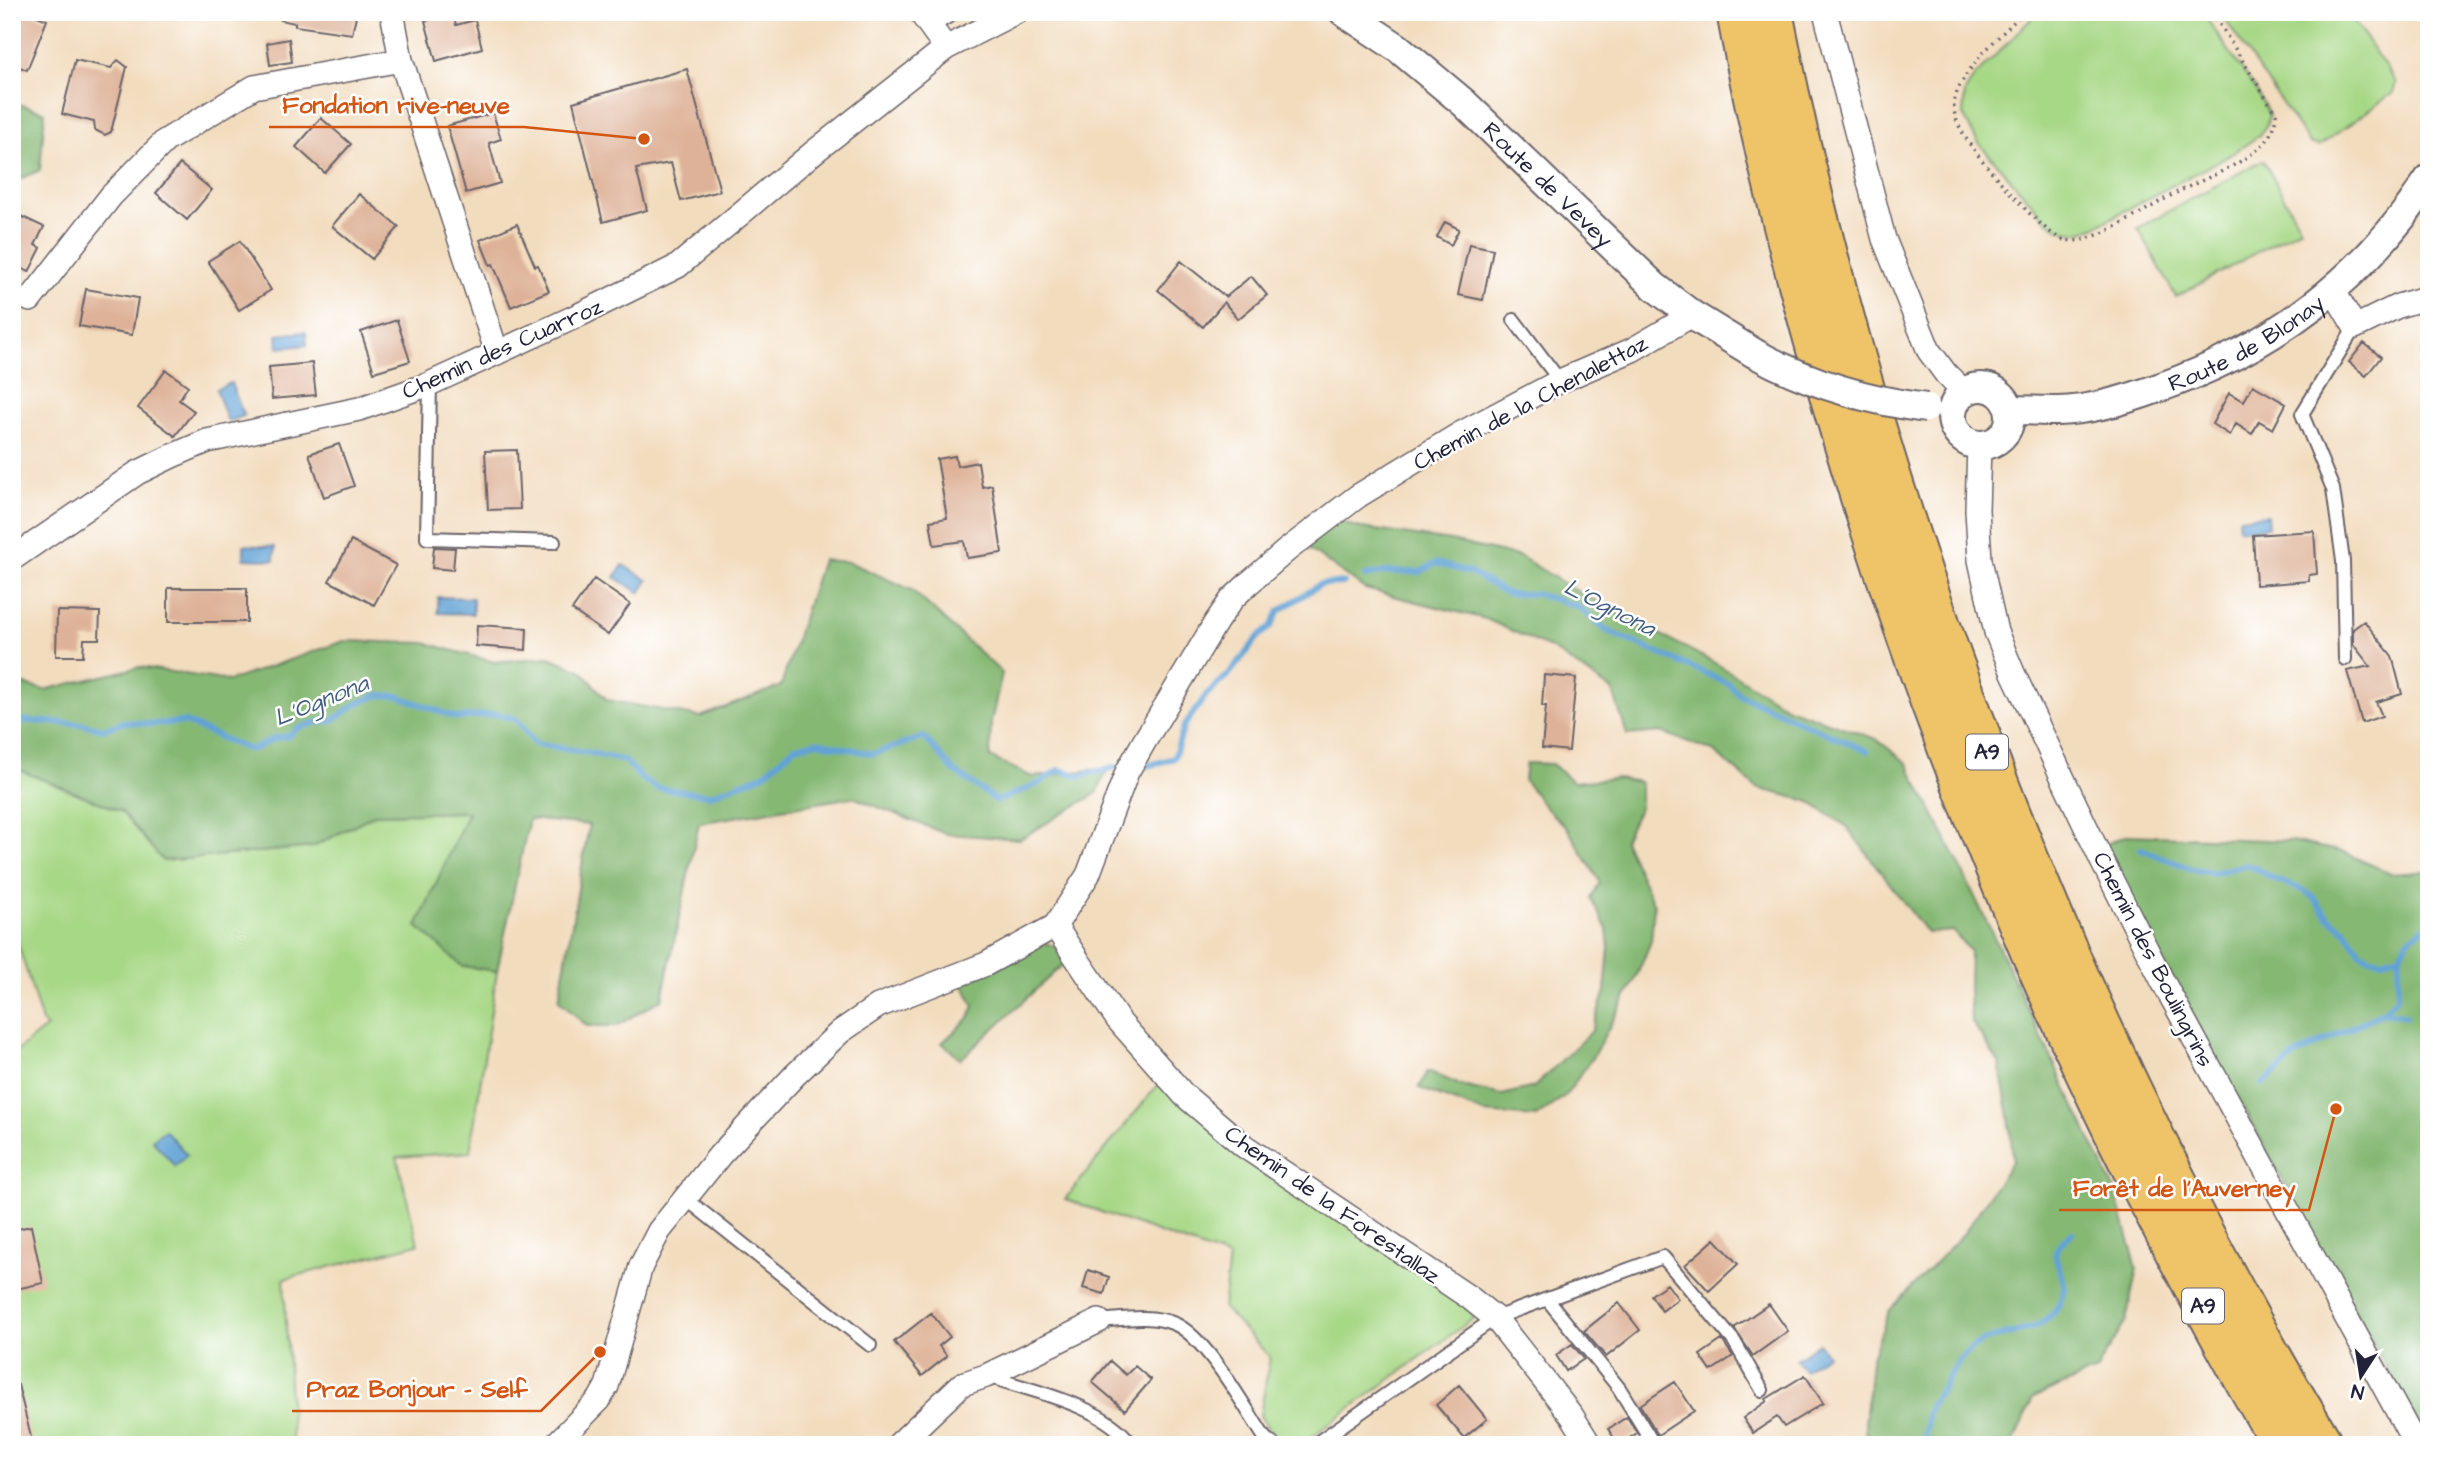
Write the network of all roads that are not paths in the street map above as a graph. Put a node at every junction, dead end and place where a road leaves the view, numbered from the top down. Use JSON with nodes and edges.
{"nodes":[{"id":1,"x":392,"y":12,"type":"edge"},
{"id":2,"x":956,"y":12,"type":"edge"},
{"id":3,"x":1016,"y":12,"type":"edge"},
{"id":4,"x":1344,"y":12,"type":"edge"},
{"id":5,"x":1736,"y":12,"type":"edge"},
{"id":6,"x":1773,"y":12,"type":"edge"},
{"id":7,"x":1825,"y":12,"type":"edge"},
{"id":8,"x":926,"y":20,"type":"edge"},
{"id":9,"x":946,"y":48,"type":"junction"},
{"id":10,"x":401,"y":60,"type":"junction"},
{"id":11,"x":2429,"y":179,"type":"edge"},
{"id":12,"x":2333,"y":290,"type":"junction"},
{"id":13,"x":2429,"y":297,"type":"edge"},
{"id":14,"x":30,"y":300,"type":"dead end"},
{"id":15,"x":1692,"y":315,"type":"junction"},
{"id":16,"x":1514,"y":320,"type":"dead end"},
{"id":17,"x":2355,"y":327,"type":"junction"},
{"id":18,"x":497,"y":353,"type":"junction"},
{"id":19,"x":1560,"y":381,"type":"junction"},
{"id":20,"x":430,"y":384,"type":"junction"},
{"id":21,"x":1947,"y":404,"type":"junction"},
{"id":22,"x":2010,"y":410,"type":"junction"},
{"id":23,"x":1979,"y":446,"type":"junction"},
{"id":24,"x":554,"y":542,"type":"dead end"},
{"id":25,"x":12,"y":559,"type":"edge"},
{"id":26,"x":2345,"y":659,"type":"dead end"},
{"id":27,"x":1055,"y":926,"type":"junction"},
{"id":28,"x":685,"y":1198,"type":"junction"},
{"id":29,"x":1547,"y":1299,"type":"junction"},
{"id":30,"x":1495,"y":1318,"type":"junction"},
{"id":31,"x":1100,"y":1321,"type":"joint"},
{"id":32,"x":870,"y":1345,"type":"dead end"},
{"id":33,"x":986,"y":1376,"type":"junction"},
{"id":34,"x":1762,"y":1390,"type":"dead end"},
{"id":35,"x":2269,"y":1428,"type":"edge"},
{"id":36,"x":555,"y":1445,"type":"edge"},
{"id":37,"x":898,"y":1445,"type":"edge"},
{"id":38,"x":1132,"y":1445,"type":"edge"},
{"id":39,"x":1274,"y":1445,"type":"edge"},
{"id":40,"x":1314,"y":1445,"type":"edge"},
{"id":41,"x":1590,"y":1445,"type":"edge"},
{"id":42,"x":1654,"y":1445,"type":"edge"},
{"id":43,"x":2282,"y":1445,"type":"edge"},
{"id":44,"x":2324,"y":1445,"type":"edge"},
{"id":45,"x":2416,"y":1445,"type":"edge"}],
"edges":[{"from":1,"to":10,"type":"street"},
{"from":2,"to":8,"type":"lane"},
{"from":3,"to":9,"type":"street","name":"Chemin des Cuarroz"},
{"from":4,"to":15,"type":"street","name":"Route de Vevey"},
{"from":5,"to":35,"type":"highway","number":"A9"},
{"from":6,"to":44,"type":"highway","number":"A9"},
{"from":7,"to":21,"type":"street"},
{"from":8,"to":9,"type":"street"},
{"from":9,"to":18,"type":"street","name":"Chemin des Cuarroz"},
{"from":10,"to":14,"type":"street"},
{"from":10,"to":18,"type":"street"},
{"from":11,"to":12,"type":"street","name":"Route de Blonay"},
{"from":12,"to":17,"type":"street"},
{"from":12,"to":22,"type":"street","name":"Route de Blonay"},
{"from":13,"to":17,"type":"street"},
{"from":15,"to":19,"type":"street","name":"Chemin de la Chenalettaz"},
{"from":15,"to":21,"type":"street","name":"Route de Vevey","bridge":true},
{"from":16,"to":19,"type":"lane"},
{"from":17,"to":26,"type":"lane"},
{"from":18,"to":20,"type":"street","name":"Chemin des Cuarroz"},
{"from":19,"to":27,"type":"street","name":"Chemin de la Chenalettaz"},
{"from":20,"to":24,"type":"lane"},
{"from":20,"to":25,"type":"street","name":"Chemin des Cuarroz"},
{"from":21,"to":22,"type":"street"},
{"from":21,"to":23,"type":"street"},
{"from":22,"to":23,"type":"street"},
{"from":23,"to":45,"type":"street","name":"Chemin des Boulingrins"},
{"from":27,"to":28,"type":"street","name":"Chemin de la Chenalettaz"},
{"from":27,"to":30,"type":"street","name":"Chemin de la Forestallaz"},
{"from":28,"to":32,"type":"lane"},
{"from":28,"to":36,"type":"street","name":"Chemin de la Chenalettaz"},
{"from":29,"to":30,"type":"lane"},
{"from":29,"to":34,"type":"lane"},
{"from":29,"to":42,"type":"lane"},
{"from":30,"to":40,"type":"lane"},
{"from":30,"to":41,"type":"street","name":"Chemin de la Forestallaz"},
{"from":31,"to":33,"type":"street"},
{"from":31,"to":39,"type":"lane"},
{"from":33,"to":37,"type":"street"},
{"from":33,"to":38,"type":"lane"},
{"from":35,"to":43,"type":"highway","number":"A9"}]}
